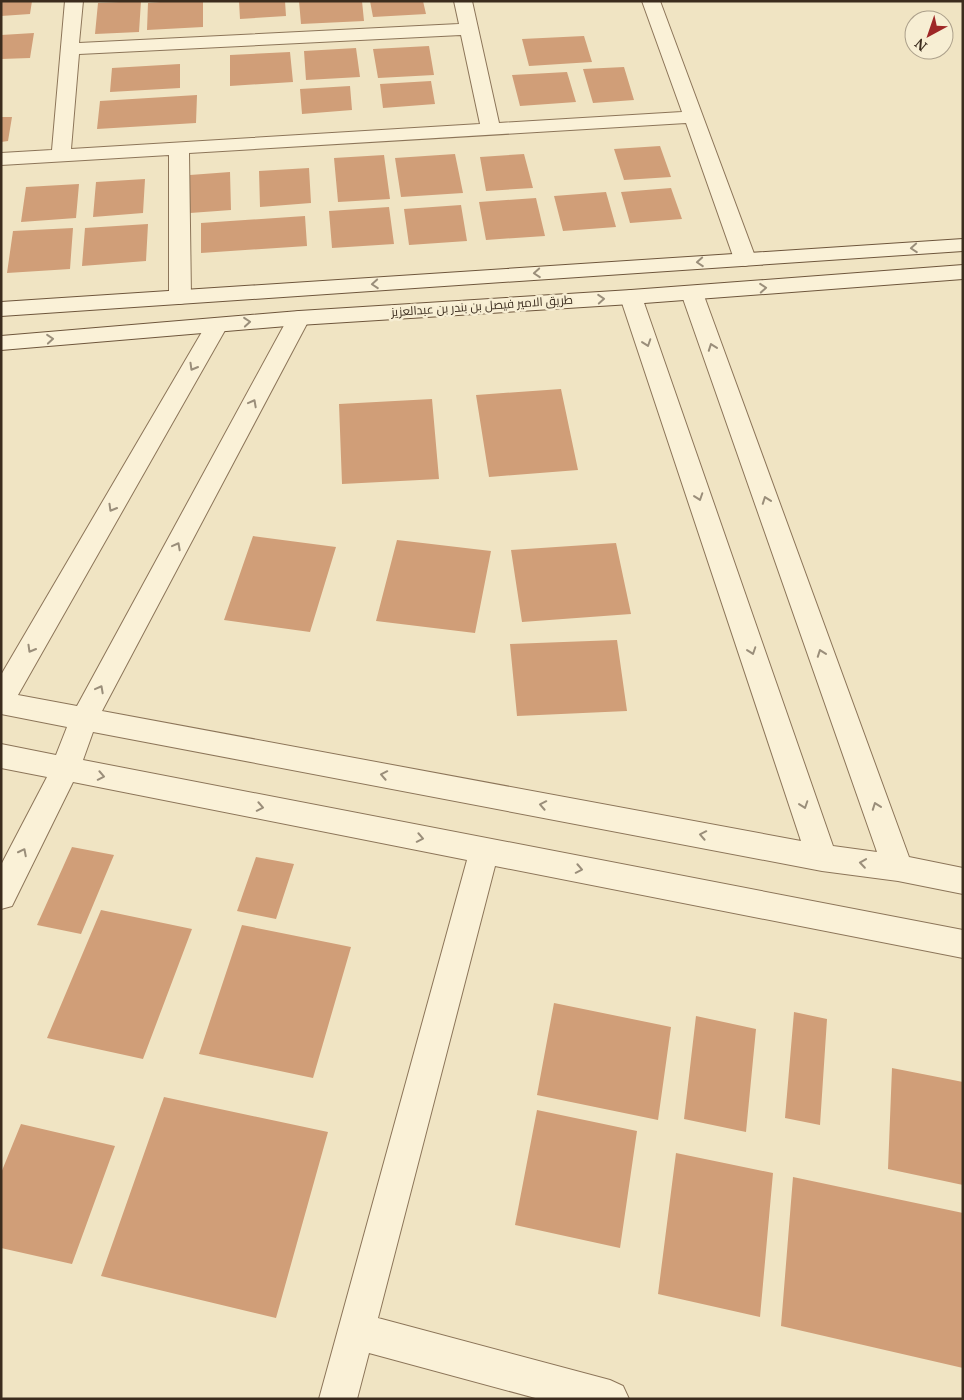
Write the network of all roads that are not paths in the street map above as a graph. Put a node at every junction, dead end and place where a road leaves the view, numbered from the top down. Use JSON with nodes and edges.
{"nodes":[{"id":1,"x":74,"y":1,"type":"edge"},
{"id":2,"x":463,"y":1,"type":"edge"},
{"id":3,"x":651,"y":1,"type":"edge"},
{"id":4,"x":469,"y":29,"type":"junction"},
{"id":5,"x":70,"y":49,"type":"junction"},
{"id":6,"x":694,"y":117,"type":"junction"},
{"id":7,"x":491,"y":130,"type":"junction"},
{"id":8,"x":179,"y":149,"type":"junction"},
{"id":9,"x":61,"y":156,"type":"junction"},
{"id":10,"x":1,"y":159,"type":"edge"},
{"id":11,"x":963,"y":245,"type":"edge"},
{"id":12,"x":745,"y":259,"type":"junction"},
{"id":13,"x":963,"y":272,"type":"edge"},
{"id":14,"x":692,"y":293,"type":"junction"},
{"id":15,"x":180,"y":297,"type":"junction"},
{"id":16,"x":631,"y":297,"type":"junction"},
{"id":17,"x":1,"y":309,"type":"edge"},
{"id":18,"x":299,"y":318,"type":"junction"},
{"id":19,"x":217,"y":325,"type":"junction"},
{"id":20,"x":1,"y":343,"type":"edge"},
{"id":21,"x":1,"y":702,"type":"edge"},
{"id":22,"x":84,"y":719,"type":"junction"},
{"id":23,"x":1,"y":756,"type":"edge"},
{"id":24,"x":65,"y":769,"type":"junction"},
{"id":25,"x":484,"y":851,"type":"junction"},
{"id":26,"x":822,"y":858,"type":"junction"},
{"id":27,"x":898,"y":868,"type":"junction"},
{"id":28,"x":963,"y":880,"type":"edge"},
{"id":29,"x":1,"y":896,"type":"edge"},
{"id":30,"x":963,"y":944,"type":"edge"},
{"id":31,"x":356,"y":1331,"type":"junction"},
{"id":32,"x":338,"y":1399,"type":"edge"},
{"id":33,"x":610,"y":1399,"type":"edge"}],
"edges":[{"from":1,"to":5,"type":"street"},
{"from":2,"to":4,"type":"street"},
{"from":3,"to":6,"type":"street"},
{"from":4,"to":5,"type":"street"},
{"from":4,"to":7,"type":"street"},
{"from":5,"to":9,"type":"street"},
{"from":6,"to":7,"type":"street"},
{"from":6,"to":12,"type":"street"},
{"from":7,"to":8,"type":"street"},
{"from":8,"to":9,"type":"street"},
{"from":8,"to":15,"type":"street"},
{"from":9,"to":10,"type":"street"},
{"from":11,"to":12,"type":"street","name":"طريق الامير فيصل بن بندر بن عبدالعزيز","one_way":true},
{"from":12,"to":15,"type":"street","name":"طريق الامير فيصل بن بندر بن عبدالعزيز","one_way":true},
{"from":14,"to":13,"type":"street","name":"طريق الامير فيصل بن بندر بن عبدالعزيز","one_way":true},
{"from":14,"to":16,"type":"street","name":"طريق الامير فيصل بن بندر بن عبدالعزيز"},
{"from":27,"to":14,"type":"street","one_way":true},
{"from":15,"to":17,"type":"street","name":"طريق الامير فيصل بن بندر بن عبدالعزيز"},
{"from":18,"to":16,"type":"street","name":"طريق الامير فيصل بن بندر بن عبدالعزيز","one_way":true},
{"from":16,"to":26,"type":"street","one_way":true},
{"from":19,"to":18,"type":"street","name":"طريق الامير فيصل بن بندر بن عبدالعزيز","one_way":true},
{"from":22,"to":18,"type":"street","one_way":true},
{"from":20,"to":19,"type":"street","name":"طريق الامير فيصل بن بندر بن عبدالعزيز","one_way":true},
{"from":19,"to":21,"type":"street","one_way":true},
{"from":21,"to":22,"type":"street"},
{"from":22,"to":24,"type":"street"},
{"from":26,"to":22,"type":"street","one_way":true},
{"from":23,"to":24,"type":"street"},
{"from":24,"to":25,"type":"street","one_way":true},
{"from":29,"to":24,"type":"street","one_way":true},
{"from":25,"to":30,"type":"street","one_way":true},
{"from":25,"to":31,"type":"street"},
{"from":27,"to":26,"type":"street","one_way":true},
{"from":27,"to":28,"type":"street"},
{"from":31,"to":32,"type":"street"},
{"from":31,"to":33,"type":"street"}]}
